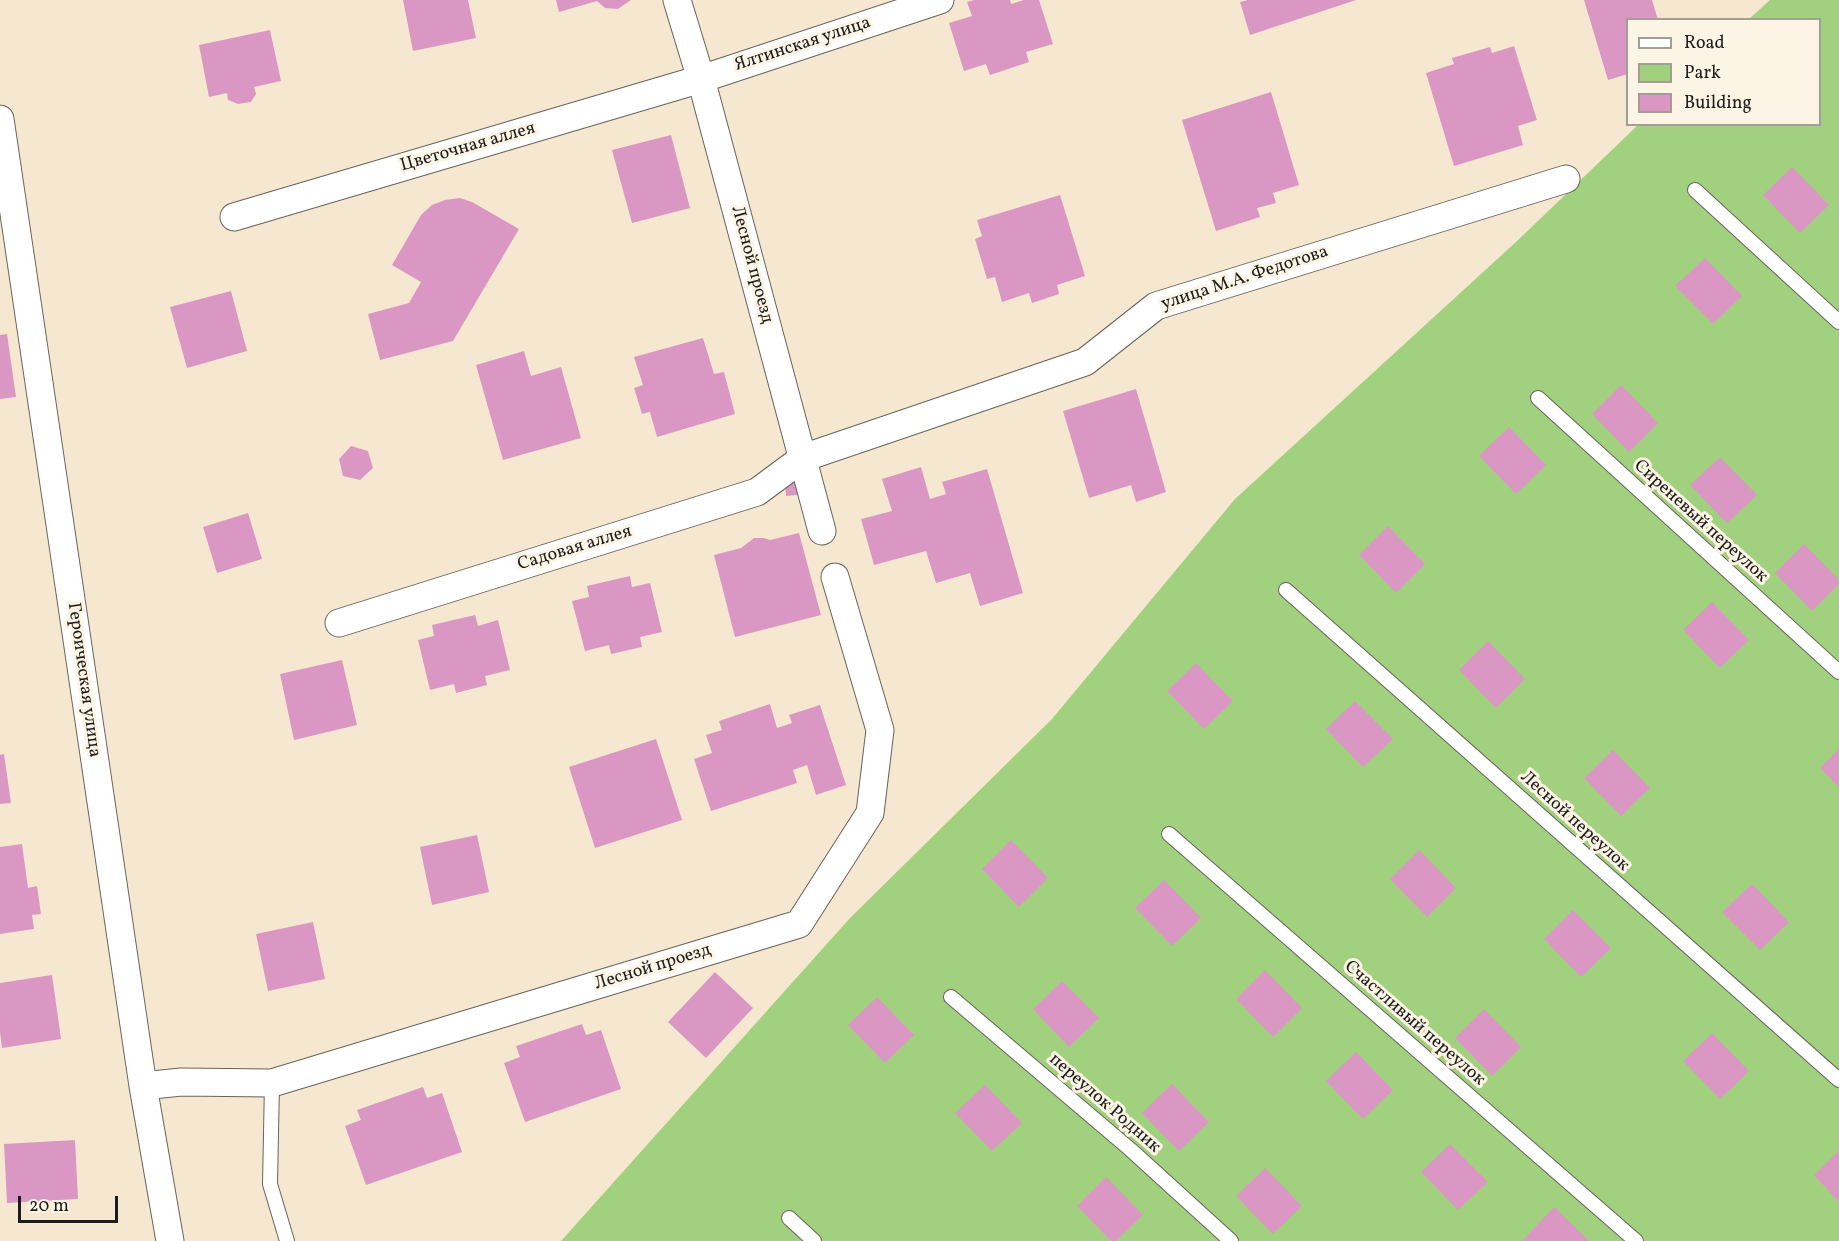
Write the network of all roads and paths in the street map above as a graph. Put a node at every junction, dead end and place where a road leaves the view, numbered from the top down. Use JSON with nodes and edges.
{"nodes":[{"id":1,"x":677,"y":0,"type":"edge"},
{"id":2,"x":940,"y":0,"type":"edge"},
{"id":3,"x":701,"y":79,"type":"junction"},
{"id":4,"x":0,"y":118,"type":"edge"},
{"id":5,"x":1566,"y":179,"type":"dead end"},
{"id":6,"x":1695,"y":190,"type":"dead end"},
{"id":7,"x":234,"y":217,"type":"dead end"},
{"id":8,"x":1839,"y":322,"type":"edge"},
{"id":9,"x":1538,"y":398,"type":"dead end"},
{"id":10,"x":803,"y":458,"type":"junction"},
{"id":11,"x":822,"y":531,"type":"dead end"},
{"id":12,"x":835,"y":577,"type":"dead end"},
{"id":13,"x":1286,"y":590,"type":"dead end"},
{"id":14,"x":339,"y":623,"type":"dead end"},
{"id":15,"x":1839,"y":672,"type":"edge"},
{"id":16,"x":1169,"y":834,"type":"dead end"},
{"id":17,"x":951,"y":997,"type":"dead end"},
{"id":18,"x":1839,"y":1080,"type":"edge"},
{"id":19,"x":272,"y":1083,"type":"junction"},
{"id":20,"x":143,"y":1086,"type":"junction"},
{"id":21,"x":789,"y":1218,"type":"dead end"},
{"id":22,"x":170,"y":1241,"type":"edge"},
{"id":23,"x":287,"y":1241,"type":"edge"},
{"id":24,"x":814,"y":1241,"type":"edge"},
{"id":25,"x":1231,"y":1241,"type":"edge"},
{"id":26,"x":1636,"y":1241,"type":"edge"}],
"edges":[{"from":1,"to":3,"type":"street","name":"Лесной проезд"},
{"from":2,"to":3,"type":"street","name":"Ялтинская улица"},
{"from":3,"to":7,"type":"street","name":"Цветочная аллея"},
{"from":3,"to":10,"type":"street","name":"Лесной проезд"},
{"from":4,"to":20,"type":"street","name":"Героическая улица"},
{"from":5,"to":10,"type":"street","name":"улица М.А. Федотова"},
{"from":6,"to":8,"type":"lane"},
{"from":9,"to":15,"type":"lane","name":"Сиреневый переулок"},
{"from":10,"to":11,"type":"street","name":"Лесной проезд"},
{"from":10,"to":14,"type":"street","name":"Садовая аллея"},
{"from":12,"to":19,"type":"street","name":"Лесной проезд"},
{"from":13,"to":18,"type":"lane","name":"Лесной переулок"},
{"from":16,"to":26,"type":"lane","name":"Счастливый переулок"},
{"from":17,"to":25,"type":"lane","name":"переулок Родник"},
{"from":19,"to":20,"type":"street","name":"Лесной проезд"},
{"from":19,"to":23,"type":"lane"},
{"from":20,"to":22,"type":"street","name":"Героическая улица"},
{"from":21,"to":24,"type":"lane"}]}
